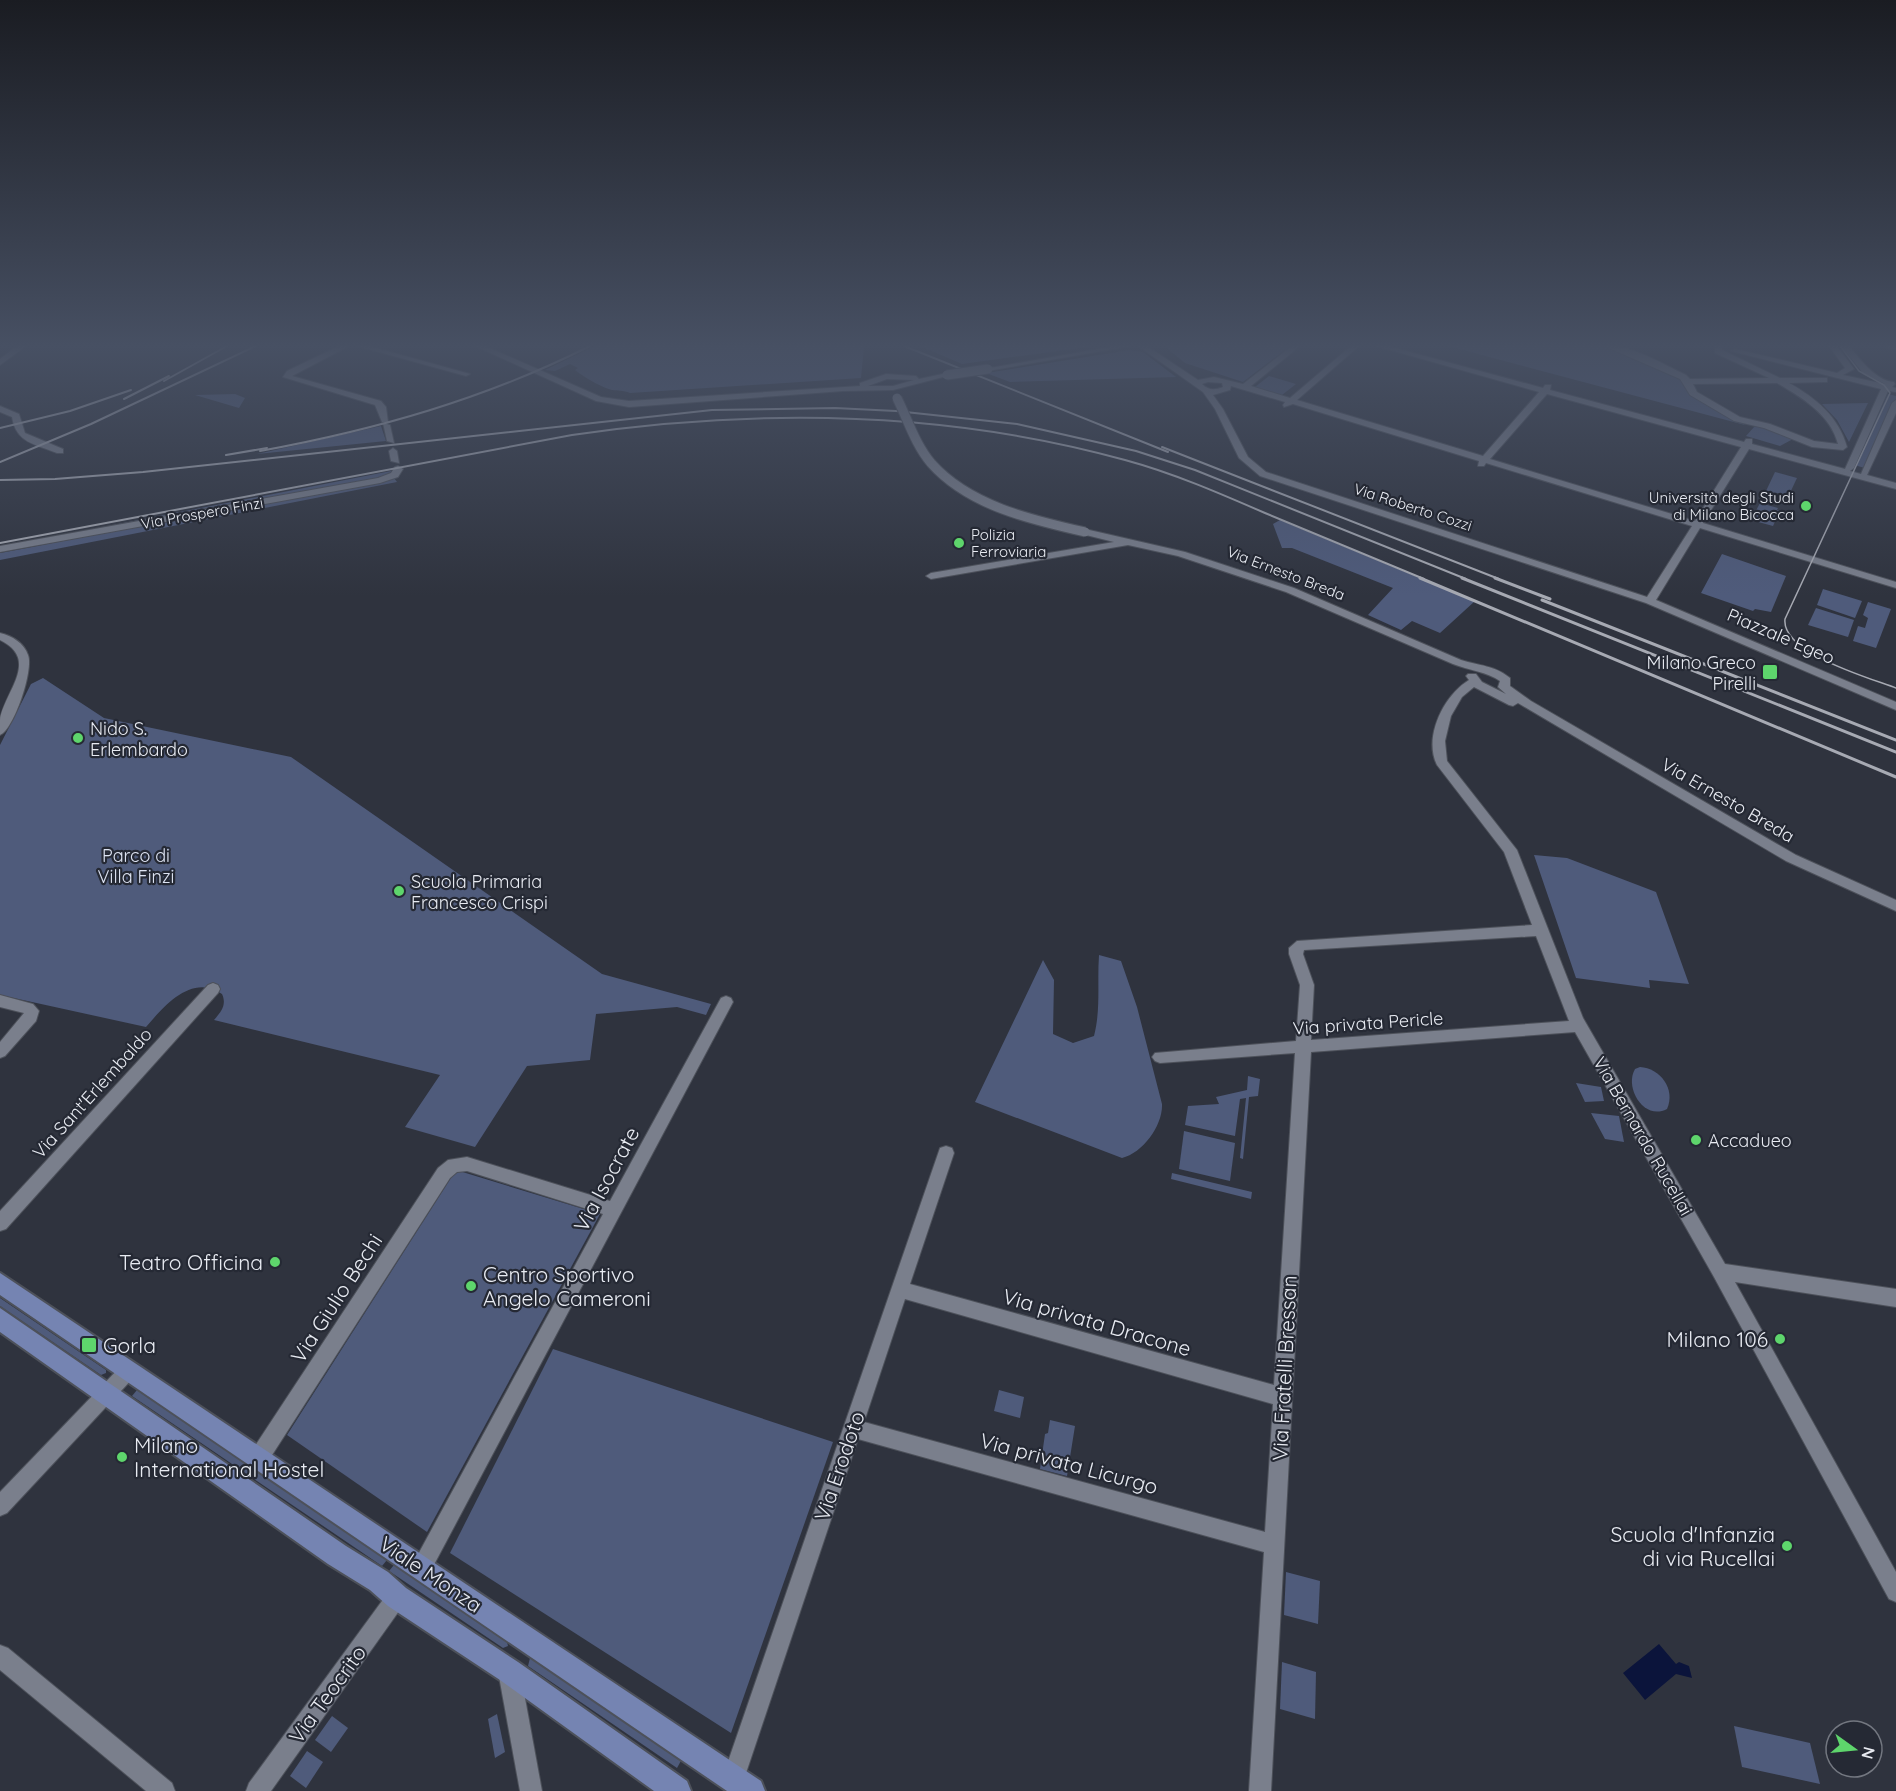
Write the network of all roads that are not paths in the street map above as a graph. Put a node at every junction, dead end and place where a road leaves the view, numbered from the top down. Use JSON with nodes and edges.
{"nodes":[{"id":1,"x":18,"y":430,"type":"edge"},
{"id":2,"x":388,"y":430,"type":"edge"},
{"id":3,"x":912,"y":430,"type":"edge"},
{"id":4,"x":1230,"y":430,"type":"edge"},
{"id":5,"x":1240,"y":430,"type":"edge"},
{"id":6,"x":1376,"y":430,"type":"edge"},
{"id":7,"x":1511,"y":430,"type":"edge"},
{"id":8,"x":1698,"y":430,"type":"edge"},
{"id":9,"x":1776,"y":430,"type":"edge"},
{"id":10,"x":1836,"y":430,"type":"edge"},
{"id":11,"x":1875,"y":430,"type":"edge"},
{"id":12,"x":1881,"y":430,"type":"edge"},
{"id":13,"x":1748,"y":443,"type":"junction"},
{"id":14,"x":60,"y":451,"type":"dead end"},
{"id":15,"x":1483,"y":462,"type":"junction"},
{"id":16,"x":1857,"y":472,"type":"junction"},
{"id":17,"x":1896,"y":482,"type":"edge"},
{"id":18,"x":1896,"y":486,"type":"edge"},
{"id":19,"x":1697,"y":527,"type":"junction"},
{"id":20,"x":1132,"y":542,"type":"junction"},
{"id":21,"x":0,"y":549,"type":"edge"},
{"id":22,"x":931,"y":576,"type":"dead end"},
{"id":23,"x":1896,"y":585,"type":"edge"},
{"id":24,"x":1896,"y":590,"type":"edge"},
{"id":25,"x":1652,"y":598,"type":"junction"},
{"id":26,"x":0,"y":636,"type":"edge"},
{"id":27,"x":1475,"y":676,"type":"junction"},
{"id":28,"x":1504,"y":687,"type":"junction"},
{"id":29,"x":1488,"y":688,"type":"junction"},
{"id":30,"x":1896,"y":696,"type":"edge"},
{"id":31,"x":1896,"y":706,"type":"edge"},
{"id":32,"x":1548,"y":716,"type":"junction"},
{"id":33,"x":0,"y":731,"type":"edge"},
{"id":34,"x":1896,"y":906,"type":"edge"},
{"id":35,"x":1540,"y":930,"type":"junction"},
{"id":36,"x":213,"y":989,"type":"dead end"},
{"id":37,"x":0,"y":1001,"type":"edge"},
{"id":38,"x":726,"y":1002,"type":"dead end"},
{"id":39,"x":1579,"y":1026,"type":"junction"},
{"id":40,"x":1302,"y":1048,"type":"junction"},
{"id":41,"x":0,"y":1052,"type":"edge"},
{"id":42,"x":1160,"y":1057,"type":"dead end"},
{"id":43,"x":946,"y":1153,"type":"dead end"},
{"id":44,"x":615,"y":1210,"type":"junction"},
{"id":45,"x":0,"y":1223,"type":"edge"},
{"id":46,"x":1720,"y":1271,"type":"junction"},
{"id":47,"x":0,"y":1283,"type":"edge"},
{"id":48,"x":899,"y":1289,"type":"junction"},
{"id":49,"x":1896,"y":1298,"type":"edge"},
{"id":50,"x":0,"y":1319,"type":"edge"},
{"id":51,"x":128,"y":1371,"type":"junction"},
{"id":52,"x":107,"y":1394,"type":"junction"},
{"id":53,"x":1283,"y":1397,"type":"junction"},
{"id":54,"x":852,"y":1428,"type":"junction"},
{"id":55,"x":258,"y":1459,"type":"junction"},
{"id":56,"x":0,"y":1506,"type":"edge"},
{"id":57,"x":1274,"y":1545,"type":"junction"},
{"id":58,"x":422,"y":1568,"type":"junction"},
{"id":59,"x":1896,"y":1592,"type":"edge"},
{"id":60,"x":397,"y":1598,"type":"junction"},
{"id":61,"x":0,"y":1656,"type":"edge"},
{"id":62,"x":509,"y":1671,"type":"junction"},
{"id":63,"x":738,"y":1787,"type":"edge"},
{"id":64,"x":164,"y":1791,"type":"edge"},
{"id":65,"x":257,"y":1791,"type":"edge"},
{"id":66,"x":531,"y":1791,"type":"edge"},
{"id":67,"x":677,"y":1791,"type":"edge"},
{"id":68,"x":1260,"y":1791,"type":"edge"}],
"edges":[{"from":1,"to":14,"type":"street"},
{"from":2,"to":21,"type":"street","name":"Via Prospero Finzi"},
{"from":3,"to":20,"type":"street","name":"Via Ernesto Breda","bridge":true},
{"from":4,"to":25,"type":"street","name":"Via Roberto Cozzi"},
{"from":5,"to":25,"type":"street","name":"Via Roberto Cozzi"},
{"from":6,"to":15,"type":"street"},
{"from":7,"to":15,"type":"street"},
{"from":8,"to":13,"type":"street"},
{"from":9,"to":10,"type":"street"},
{"from":11,"to":16,"type":"street"},
{"from":12,"to":16,"type":"street"},
{"from":13,"to":16,"type":"street"},
{"from":13,"to":19,"type":"street"},
{"from":15,"to":19,"type":"street"},
{"from":16,"to":17,"type":"street"},
{"from":16,"to":18,"type":"street"},
{"from":19,"to":23,"type":"street"},
{"from":19,"to":24,"type":"street"},
{"from":19,"to":25,"type":"street"},
{"from":20,"to":22,"type":"street","name":"Via Ernesto Breda"},
{"from":20,"to":27,"type":"street","name":"Via Ernesto Breda"},
{"from":25,"to":30,"type":"street","name":"Piazzale Egeo"},
{"from":25,"to":31,"type":"street","name":"Piazzale Egeo"},
{"from":26,"to":33,"type":"street"},
{"from":27,"to":28,"type":"street","name":"Via Ernesto Breda"},
{"from":27,"to":29,"type":"street","name":"Via Ernesto Breda"},
{"from":27,"to":35,"type":"street","name":"Via Bernardo Rucellai"},
{"from":28,"to":29,"type":"street","name":"Via Ernesto Breda"},
{"from":28,"to":32,"type":"street","name":"Via Ernesto Breda"},
{"from":29,"to":32,"type":"street","name":"Via Ernesto Breda"},
{"from":32,"to":34,"type":"street","name":"Via Ernesto Breda"},
{"from":35,"to":39,"type":"street","name":"Via Bernardo Rucellai"},
{"from":35,"to":40,"type":"street","name":"Via Fratelli Bressan"},
{"from":36,"to":45,"type":"street","name":"Via Sant'Erlembaldo"},
{"from":37,"to":41,"type":"street"},
{"from":38,"to":44,"type":"street","name":"Via Isocrate"},
{"from":39,"to":40,"type":"street","name":"Via privata Pericle"},
{"from":39,"to":46,"type":"street","name":"Via Bernardo Rucellai"},
{"from":40,"to":42,"type":"street","name":"Via privata Pericle"},
{"from":40,"to":53,"type":"street","name":"Via Fratelli Bressan"},
{"from":43,"to":48,"type":"street","name":"Via Erodoto"},
{"from":44,"to":55,"type":"street","name":"Via Giulio Bechi"},
{"from":44,"to":58,"type":"street","name":"Via Isocrate"},
{"from":46,"to":49,"type":"street"},
{"from":46,"to":59,"type":"street","name":"Via Bernardo Rucellai"},
{"from":47,"to":51,"type":"main road","name":"Viale Monza"},
{"from":48,"to":53,"type":"street","name":"Via privata Dracone"},
{"from":48,"to":54,"type":"street","name":"Via Erodoto"},
{"from":50,"to":52,"type":"main road","name":"Viale Monza"},
{"from":51,"to":52,"type":"street"},
{"from":51,"to":55,"type":"main road","name":"Viale Monza"},
{"from":52,"to":56,"type":"street"},
{"from":52,"to":60,"type":"main road","name":"Viale Monza"},
{"from":53,"to":57,"type":"street","name":"Via Fratelli Bressan"},
{"from":54,"to":57,"type":"street","name":"Via privata Licurgo"},
{"from":54,"to":63,"type":"street","name":"Via Erodoto"},
{"from":55,"to":58,"type":"main road","name":"Viale Monza"},
{"from":57,"to":68,"type":"street","name":"Via Fratelli Bressan"},
{"from":58,"to":63,"type":"main road","name":"Viale Monza"},
{"from":60,"to":62,"type":"main road","name":"Viale Monza"},
{"from":60,"to":65,"type":"street","name":"Via Teocrito"},
{"from":61,"to":64,"type":"street"},
{"from":62,"to":66,"type":"street"},
{"from":62,"to":67,"type":"main road","name":"Viale Monza"}]}
